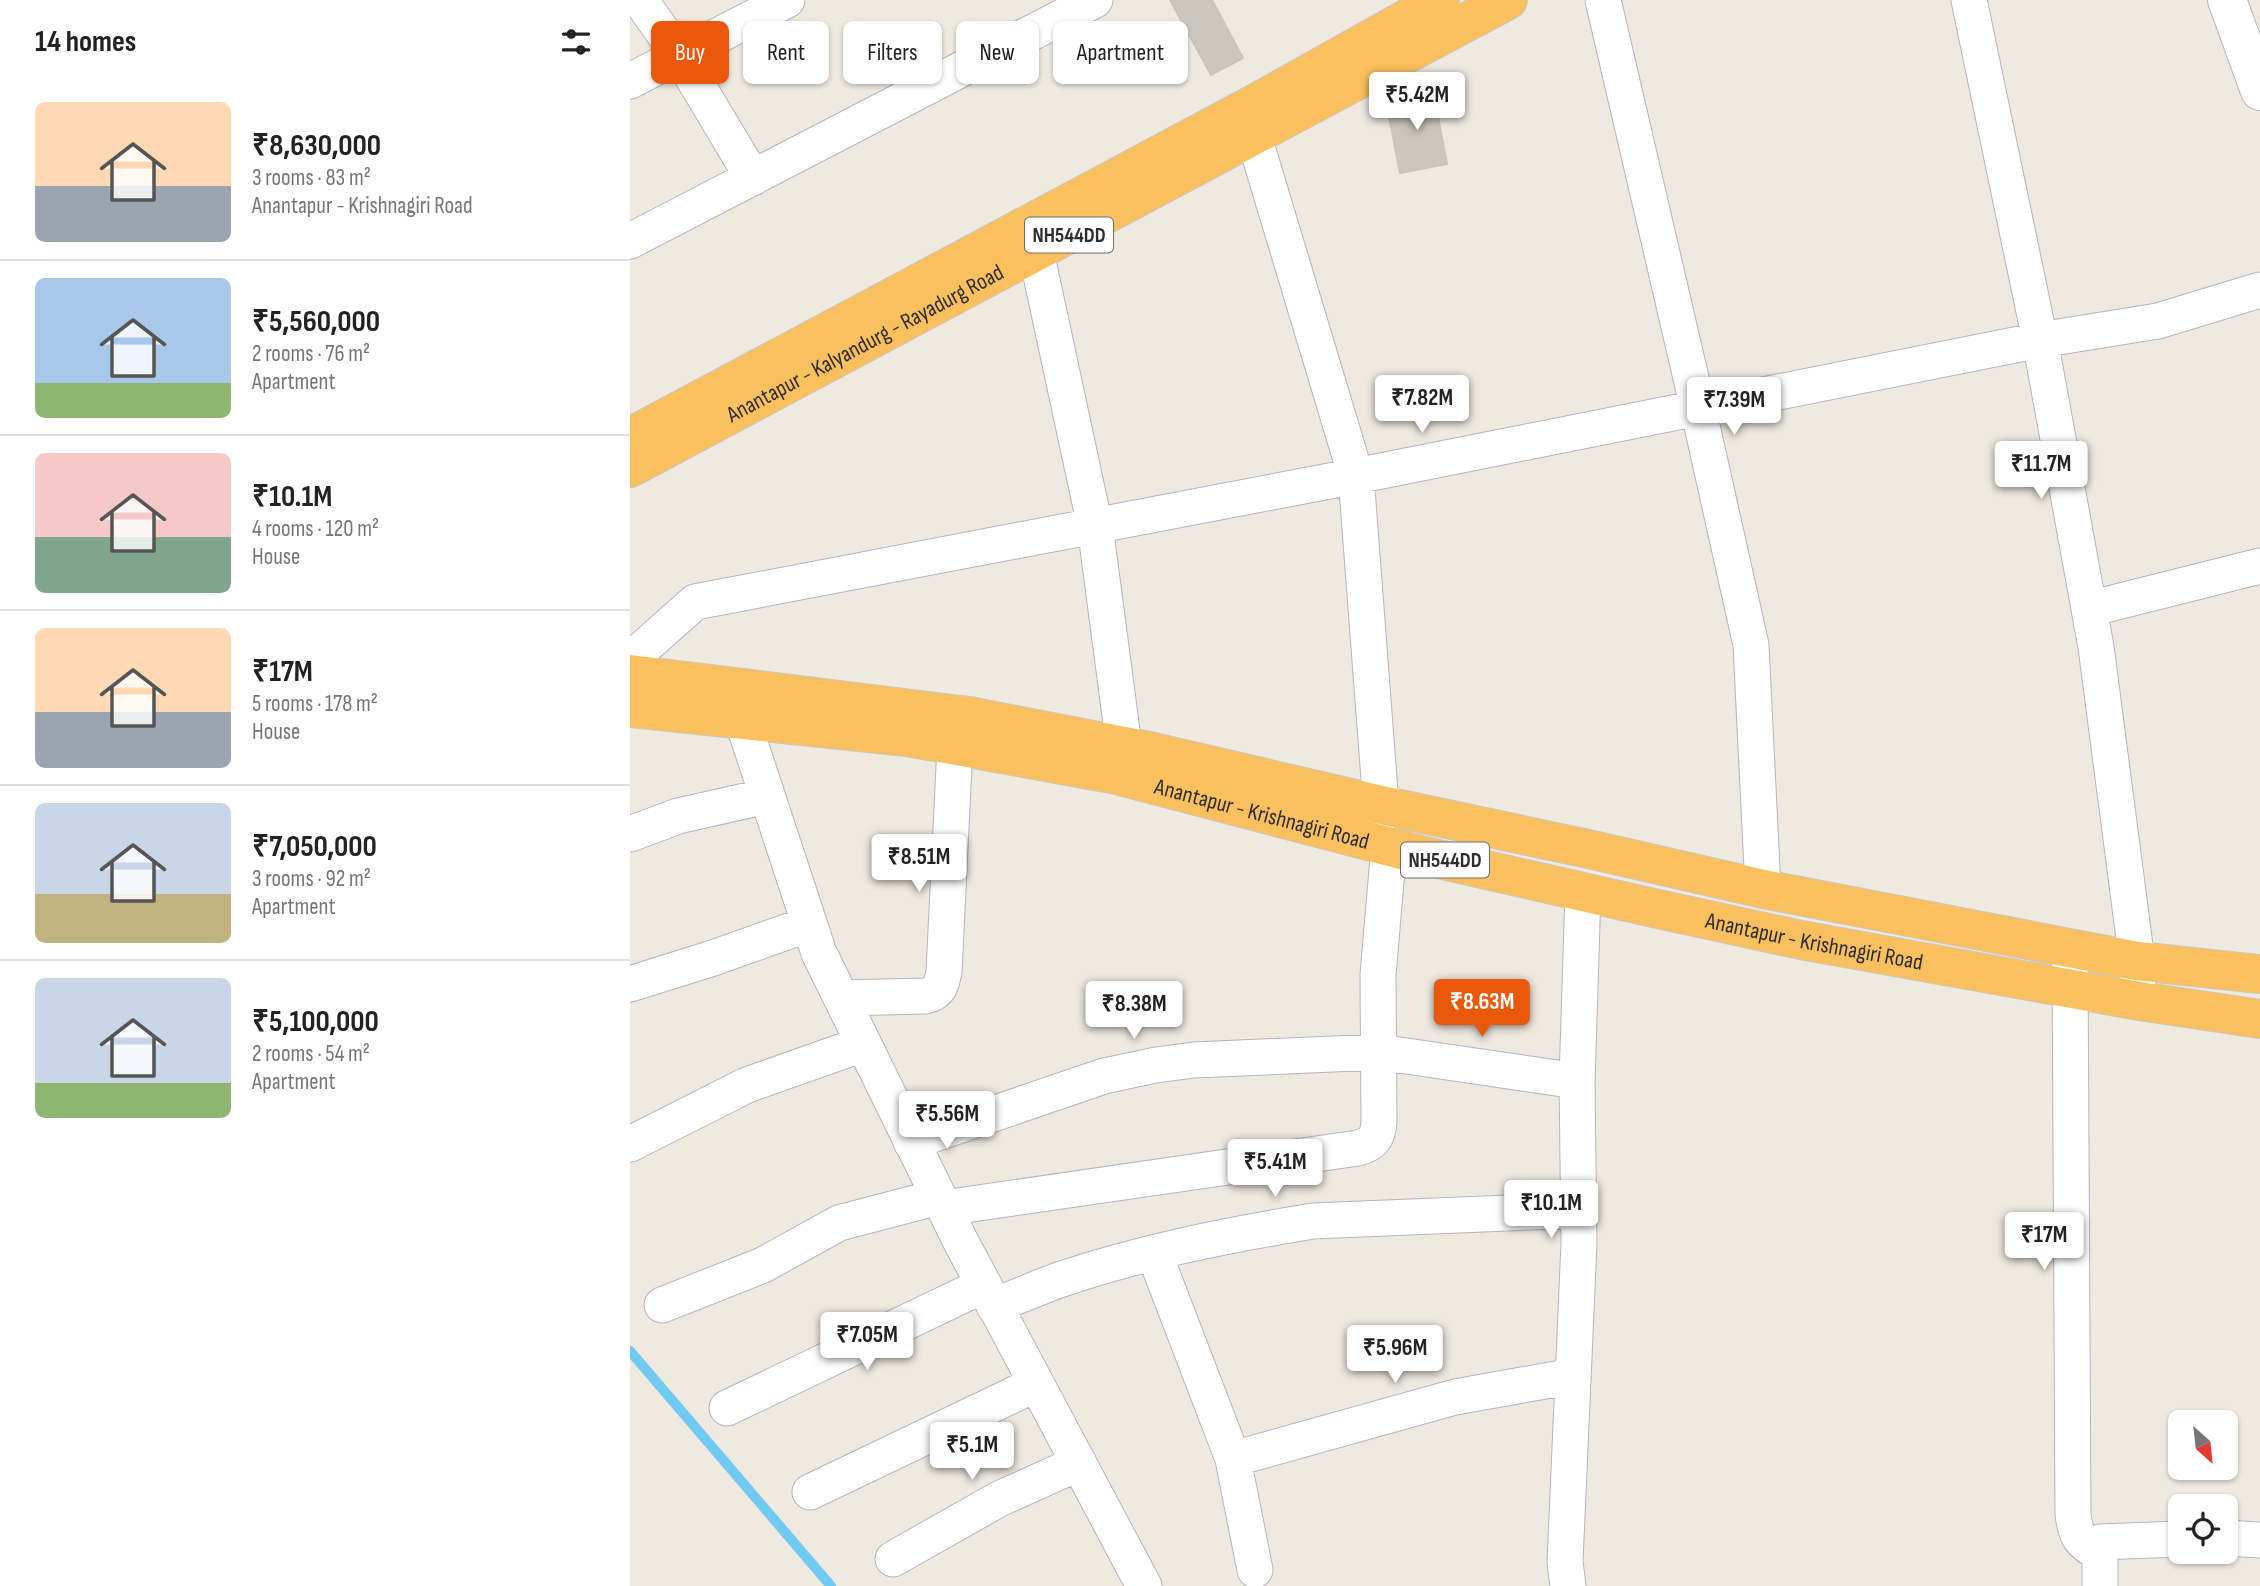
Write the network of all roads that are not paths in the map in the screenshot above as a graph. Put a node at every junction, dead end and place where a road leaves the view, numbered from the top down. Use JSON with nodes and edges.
{"nodes":[{"id":1,"x":640,"y":0,"type":"edge"},
{"id":2,"x":786,"y":0,"type":"edge"},
{"id":3,"x":1095,"y":0,"type":"edge"},
{"id":4,"x":1507,"y":0,"type":"edge"},
{"id":5,"x":1603,"y":0,"type":"edge"},
{"id":6,"x":1969,"y":0,"type":"edge"},
{"id":7,"x":2227,"y":0,"type":"edge"},
{"id":8,"x":1430,"y":2,"type":"edge"},
{"id":9,"x":655,"y":21,"type":"edge"},
{"id":10,"x":729,"y":30,"type":"edge"},
{"id":11,"x":651,"y":70,"type":"edge"},
{"id":12,"x":630,"y":81,"type":"edge"},
{"id":13,"x":697,"y":84,"type":"edge"},
{"id":14,"x":2260,"y":91,"type":"edge"},
{"id":15,"x":1254,"y":137,"type":"junction"},
{"id":16,"x":752,"y":178,"type":"junction"},
{"id":17,"x":630,"y":241,"type":"edge"},
{"id":18,"x":1036,"y":253,"type":"junction"},
{"id":19,"x":2260,"y":290,"type":"edge"},
{"id":20,"x":2040,"y":340,"type":"junction"},
{"id":21,"x":1698,"y":408,"type":"junction"},
{"id":22,"x":630,"y":437,"type":"edge"},
{"id":23,"x":630,"y":468,"type":"edge"},
{"id":24,"x":1356,"y":476,"type":"junction"},
{"id":25,"x":1095,"y":526,"type":"junction"},
{"id":26,"x":2260,"y":566,"type":"edge"},
{"id":27,"x":2089,"y":609,"type":"junction"},
{"id":28,"x":630,"y":660,"type":"edge"},
{"id":29,"x":630,"y":674,"type":"edge"},
{"id":30,"x":630,"y":708,"type":"edge"},
{"id":31,"x":742,"y":719,"type":"junction"},
{"id":32,"x":954,"y":746,"type":"junction"},
{"id":33,"x":1124,"y":746,"type":"junction"},
{"id":34,"x":767,"y":796,"type":"junction"},
{"id":35,"x":1381,"y":805,"type":"junction"},
{"id":36,"x":630,"y":834,"type":"edge"},
{"id":37,"x":1380,"y":844,"type":"junction"},
{"id":38,"x":1763,"y":889,"type":"junction"},
{"id":39,"x":1583,"y":892,"type":"junction"},
{"id":40,"x":809,"y":924,"type":"junction"},
{"id":41,"x":2070,"y":949,"type":"junction"},
{"id":42,"x":2137,"y":961,"type":"junction"},
{"id":43,"x":2260,"y":974,"type":"edge"},
{"id":44,"x":630,"y":984,"type":"edge"},
{"id":45,"x":2070,"y":988,"type":"junction"},
{"id":46,"x":841,"y":998,"type":"junction"},
{"id":47,"x":2139,"y":1000,"type":"junction"},
{"id":48,"x":2260,"y":1018,"type":"edge"},
{"id":49,"x":863,"y":1044,"type":"junction"},
{"id":50,"x":1379,"y":1052,"type":"junction"},
{"id":51,"x":1577,"y":1081,"type":"junction"},
{"id":52,"x":911,"y":1142,"type":"junction"},
{"id":53,"x":630,"y":1144,"type":"edge"},
{"id":54,"x":941,"y":1202,"type":"junction"},
{"id":55,"x":1578,"y":1210,"type":"junction"},
{"id":56,"x":1154,"y":1253,"type":"junction"},
{"id":57,"x":989,"y":1296,"type":"junction"},
{"id":58,"x":662,"y":1306,"type":"dead end"},
{"id":59,"x":1573,"y":1376,"type":"junction"},
{"id":60,"x":1036,"y":1384,"type":"junction"},
{"id":61,"x":727,"y":1408,"type":"dead end"},
{"id":62,"x":1233,"y":1459,"type":"junction"},
{"id":63,"x":1079,"y":1463,"type":"junction"},
{"id":64,"x":810,"y":1492,"type":"dead end"},
{"id":65,"x":2168,"y":1539,"type":"edge"},
{"id":66,"x":2238,"y":1539,"type":"edge"},
{"id":67,"x":2260,"y":1541,"type":"edge"},
{"id":68,"x":893,"y":1559,"type":"dead end"},
{"id":69,"x":1255,"y":1570,"type":"dead end"},
{"id":70,"x":2100,"y":1570,"type":"edge"},
{"id":71,"x":1144,"y":1586,"type":"edge"},
{"id":72,"x":1568,"y":1586,"type":"edge"}],
"edges":[{"from":1,"to":9,"type":"street"},
{"from":2,"to":10,"type":"street"},
{"from":3,"to":16,"type":"street"},
{"from":4,"to":15,"type":"highway","name":"Anantapur - Kalyandurg - Rayadurg Road","number":"NH544DD"},
{"from":5,"to":21,"type":"street"},
{"from":6,"to":20,"type":"street"},
{"from":7,"to":14,"type":"street"},
{"from":8,"to":22,"type":"highway","name":"Anantapur - Kalyandurg - Rayadurg Road","number":"NH544DD"},
{"from":11,"to":12,"type":"street"},
{"from":13,"to":16,"type":"street"},
{"from":15,"to":18,"type":"highway","name":"Anantapur - Kalyandurg - Rayadurg Road","number":"NH544DD"},
{"from":15,"to":24,"type":"street"},
{"from":16,"to":17,"type":"street"},
{"from":18,"to":23,"type":"highway","name":"Anantapur - Kalyandurg - Rayadurg Road","number":"NH544DD"},
{"from":18,"to":25,"type":"street"},
{"from":19,"to":20,"type":"street"},
{"from":20,"to":21,"type":"street"},
{"from":20,"to":27,"type":"street"},
{"from":21,"to":24,"type":"street"},
{"from":21,"to":38,"type":"street"},
{"from":24,"to":25,"type":"street"},
{"from":24,"to":35,"type":"street"},
{"from":25,"to":28,"type":"street"},
{"from":25,"to":33,"type":"street"},
{"from":26,"to":27,"type":"street"},
{"from":27,"to":42,"type":"street"},
{"from":29,"to":33,"type":"highway","name":"Anantapur - Krishnagiri Road","number":"NH544DD"},
{"from":30,"to":31,"type":"highway","name":"Anantapur - Krishnagiri Road","number":"NH544DD"},
{"from":31,"to":32,"type":"highway","name":"Anantapur - Krishnagiri Road","number":"NH544DD"},
{"from":31,"to":34,"type":"street"},
{"from":32,"to":37,"type":"highway","name":"Anantapur - Krishnagiri Road","number":"NH544DD"},
{"from":32,"to":46,"type":"street"},
{"from":33,"to":35,"type":"highway","name":"Anantapur - Krishnagiri Road","number":"NH544DD"},
{"from":34,"to":36,"type":"street"},
{"from":34,"to":40,"type":"street"},
{"from":35,"to":37,"type":"street"},
{"from":35,"to":38,"type":"highway","name":"Anantapur - Krishnagiri Road","number":"NH544DD"},
{"from":37,"to":39,"type":"highway","name":"Anantapur - Krishnagiri Road","number":"NH544DD"},
{"from":37,"to":50,"type":"street"},
{"from":38,"to":41,"type":"highway","name":"Anantapur - Krishnagiri Road","number":"NH544DD"},
{"from":39,"to":45,"type":"highway","name":"Anantapur - Krishnagiri Road","number":"NH544DD"},
{"from":39,"to":51,"type":"street"},
{"from":40,"to":44,"type":"street"},
{"from":40,"to":46,"type":"street"},
{"from":41,"to":42,"type":"highway","name":"Anantapur - Krishnagiri Road","number":"NH544DD"},
{"from":41,"to":45,"type":"street"},
{"from":42,"to":43,"type":"highway","name":"Anantapur - Krishnagiri Road","number":"NH544DD"},
{"from":42,"to":47,"type":"street"},
{"from":45,"to":47,"type":"highway","name":"Anantapur - Krishnagiri Road","number":"NH544DD"},
{"from":45,"to":70,"type":"street"},
{"from":46,"to":49,"type":"street"},
{"from":47,"to":48,"type":"highway","name":"Anantapur - Krishnagiri Road","number":"NH544DD"},
{"from":49,"to":52,"type":"street"},
{"from":49,"to":53,"type":"street"},
{"from":50,"to":51,"type":"street"},
{"from":50,"to":52,"type":"street"},
{"from":50,"to":54,"type":"street"},
{"from":51,"to":55,"type":"street"},
{"from":52,"to":54,"type":"street"},
{"from":54,"to":57,"type":"street"},
{"from":54,"to":58,"type":"street"},
{"from":55,"to":56,"type":"street"},
{"from":55,"to":59,"type":"street"},
{"from":56,"to":57,"type":"street"},
{"from":56,"to":62,"type":"street"},
{"from":57,"to":60,"type":"street"},
{"from":57,"to":61,"type":"street"},
{"from":59,"to":62,"type":"street"},
{"from":59,"to":72,"type":"street"},
{"from":60,"to":63,"type":"street"},
{"from":60,"to":64,"type":"street"},
{"from":62,"to":69,"type":"street"},
{"from":63,"to":68,"type":"street"},
{"from":63,"to":71,"type":"street"},
{"from":65,"to":70,"type":"street"},
{"from":66,"to":67,"type":"street"}]}
